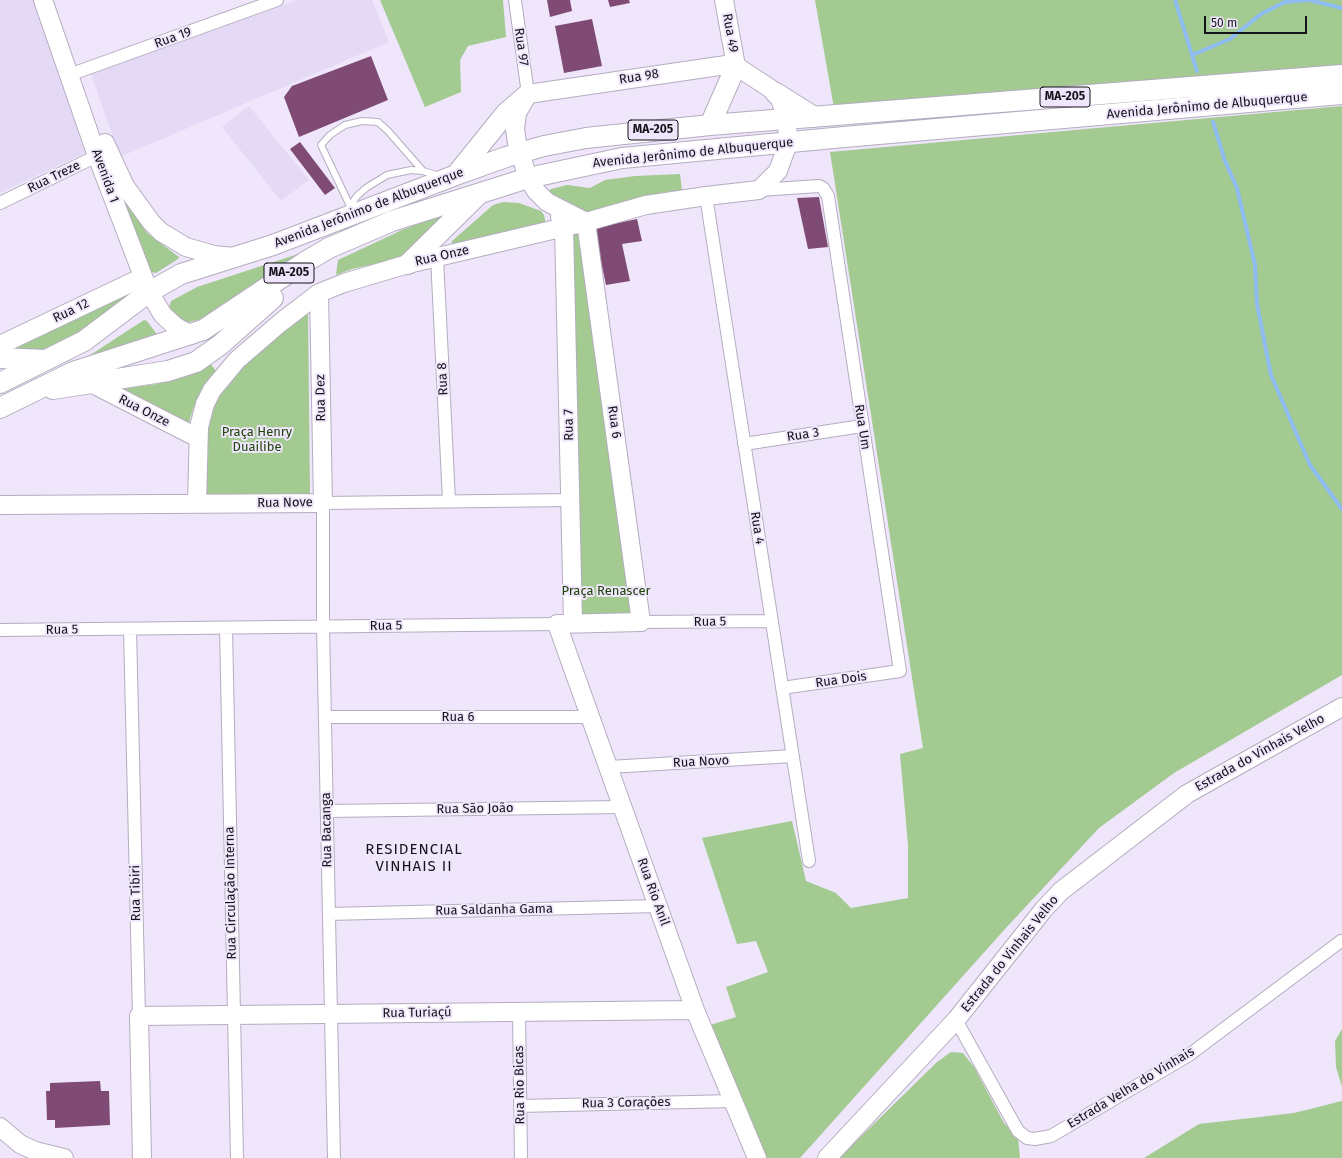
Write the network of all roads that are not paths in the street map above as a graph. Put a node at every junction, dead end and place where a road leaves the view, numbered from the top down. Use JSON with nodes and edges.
{"nodes":[{"id":1,"x":42,"y":0,"type":"edge"},
{"id":2,"x":54,"y":0,"type":"edge"},
{"id":3,"x":277,"y":0,"type":"edge"},
{"id":4,"x":515,"y":0,"type":"edge"},
{"id":5,"x":724,"y":0,"type":"edge"},
{"id":6,"x":736,"y":66,"type":"junction"},
{"id":7,"x":74,"y":73,"type":"junction"},
{"id":8,"x":1342,"y":76,"type":"edge"},
{"id":9,"x":776,"y":93,"type":"junction"},
{"id":10,"x":528,"y":94,"type":"junction"},
{"id":11,"x":1342,"y":94,"type":"edge"},
{"id":12,"x":814,"y":117,"type":"junction"},
{"id":13,"x":787,"y":119,"type":"junction"},
{"id":14,"x":710,"y":125,"type":"junction"},
{"id":15,"x":788,"y":143,"type":"junction"},
{"id":16,"x":520,"y":153,"type":"junction"},
{"id":17,"x":102,"y":154,"type":"junction"},
{"id":18,"x":423,"y":171,"type":"junction"},
{"id":19,"x":452,"y":177,"type":"junction"},
{"id":20,"x":528,"y":178,"type":"junction"},
{"id":21,"x":819,"y":186,"type":"joint"},
{"id":22,"x":759,"y":190,"type":"junction"},
{"id":23,"x":482,"y":191,"type":"junction"},
{"id":24,"x":706,"y":196,"type":"junction"},
{"id":25,"x":0,"y":203,"type":"edge"},
{"id":26,"x":556,"y":208,"type":"junction"},
{"id":27,"x":347,"y":212,"type":"junction"},
{"id":28,"x":392,"y":221,"type":"junction"},
{"id":29,"x":586,"y":222,"type":"junction"},
{"id":30,"x":564,"y":227,"type":"junction"},
{"id":31,"x":438,"y":257,"type":"junction"},
{"id":32,"x":234,"y":258,"type":"junction"},
{"id":33,"x":408,"y":264,"type":"junction"},
{"id":34,"x":146,"y":284,"type":"junction"},
{"id":35,"x":319,"y":293,"type":"junction"},
{"id":36,"x":192,"y":336,"type":"junction"},
{"id":37,"x":0,"y":345,"type":"edge"},
{"id":38,"x":0,"y":358,"type":"edge"},
{"id":39,"x":47,"y":360,"type":"junction"},
{"id":40,"x":0,"y":383,"type":"edge"},
{"id":41,"x":90,"y":384,"type":"junction"},
{"id":42,"x":33,"y":391,"type":"junction"},
{"id":43,"x":0,"y":408,"type":"edge"},
{"id":44,"x":862,"y":426,"type":"junction"},
{"id":45,"x":198,"y":438,"type":"junction"},
{"id":46,"x":744,"y":444,"type":"junction"},
{"id":47,"x":570,"y":500,"type":"junction"},
{"id":48,"x":449,"y":501,"type":"junction"},
{"id":49,"x":323,"y":503,"type":"junction"},
{"id":50,"x":197,"y":504,"type":"junction"},
{"id":51,"x":0,"y":505,"type":"edge"},
{"id":52,"x":772,"y":621,"type":"junction"},
{"id":53,"x":641,"y":622,"type":"junction"},
{"id":54,"x":565,"y":623,"type":"junction"},
{"id":55,"x":323,"y":626,"type":"junction"},
{"id":56,"x":226,"y":628,"type":"junction"},
{"id":57,"x":130,"y":629,"type":"junction"},
{"id":58,"x":0,"y":630,"type":"edge"},
{"id":59,"x":900,"y":671,"type":"joint"},
{"id":60,"x":782,"y":688,"type":"junction"},
{"id":61,"x":1342,"y":707,"type":"edge"},
{"id":62,"x":325,"y":717,"type":"junction"},
{"id":63,"x":590,"y":717,"type":"junction"},
{"id":64,"x":793,"y":756,"type":"junction"},
{"id":65,"x":608,"y":767,"type":"junction"},
{"id":66,"x":623,"y":807,"type":"junction"},
{"id":67,"x":327,"y":811,"type":"junction"},
{"id":68,"x":809,"y":861,"type":"dead end"},
{"id":69,"x":658,"y":906,"type":"junction"},
{"id":70,"x":329,"y":914,"type":"junction"},
{"id":71,"x":1341,"y":941,"type":"dead end"},
{"id":72,"x":695,"y":1010,"type":"junction"},
{"id":73,"x":519,"y":1012,"type":"junction"},
{"id":74,"x":331,"y":1014,"type":"junction"},
{"id":75,"x":234,"y":1015,"type":"junction"},
{"id":76,"x":139,"y":1016,"type":"junction"},
{"id":77,"x":956,"y":1020,"type":"junction"},
{"id":78,"x":733,"y":1101,"type":"junction"},
{"id":79,"x":520,"y":1106,"type":"junction"},
{"id":80,"x":0,"y":1127,"type":"edge"},
{"id":81,"x":64,"y":1158,"type":"edge"},
{"id":82,"x":142,"y":1158,"type":"edge"},
{"id":83,"x":237,"y":1158,"type":"edge"},
{"id":84,"x":334,"y":1158,"type":"edge"},
{"id":85,"x":521,"y":1158,"type":"edge"},
{"id":86,"x":757,"y":1158,"type":"edge"},
{"id":87,"x":827,"y":1158,"type":"edge"}],
"edges":[{"from":1,"to":7,"type":"street","name":"Avenida 1"},
{"from":2,"to":7,"type":"street","name":"Avenida 1"},
{"from":3,"to":7,"type":"street","name":"Rua 19"},
{"from":4,"to":10,"type":"street","name":"Rua 97"},
{"from":5,"to":6,"type":"street","name":"Rua 49"},
{"from":6,"to":9,"type":"street"},
{"from":6,"to":10,"type":"street","name":"Rua 98"},
{"from":6,"to":14,"type":"main road"},
{"from":7,"to":17,"type":"street","name":"Avenida 1"},
{"from":8,"to":12,"type":"main road","name":"Avenida Jerônimo de Albuquerque","number":"MA-205"},
{"from":9,"to":12,"type":"main road"},
{"from":9,"to":13,"type":"street"},
{"from":10,"to":16,"type":"street"},
{"from":10,"to":19,"type":"main road"},
{"from":11,"to":15,"type":"main road","name":"Avenida Jerônimo de Albuquerque","number":"MA-205"},
{"from":12,"to":13,"type":"main road","name":"Avenida Jerônimo de Albuquerque","number":"MA-205"},
{"from":13,"to":14,"type":"main road","name":"Avenida Jerônimo de Albuquerque","number":"MA-205"},
{"from":13,"to":15,"type":"street"},
{"from":14,"to":16,"type":"main road","name":"Avenida Jerônimo de Albuquerque","number":"MA-205"},
{"from":15,"to":20,"type":"main road","name":"Avenida Jerônimo de Albuquerque","number":"MA-205"},
{"from":15,"to":22,"type":"street"},
{"from":16,"to":19,"type":"main road","name":"Avenida Jerônimo de Albuquerque","number":"MA-205"},
{"from":16,"to":20,"type":"street"},
{"from":17,"to":25,"type":"street","name":"Rua Treze"},
{"from":17,"to":32,"type":"street","name":"Avenida 1"},
{"from":17,"to":34,"type":"street","name":"Avenida 1"},
{"from":18,"to":19,"type":"lane"},
{"from":18,"to":27,"type":"lane"},
{"from":18,"to":27,"type":"lane"},
{"from":19,"to":27,"type":"main road","name":"Avenida Jerônimo de Albuquerque","number":"MA-205"},
{"from":20,"to":23,"type":"main road","name":"Avenida Jerônimo de Albuquerque","number":"MA-205"},
{"from":20,"to":26,"type":"street"},
{"from":21,"to":22,"type":"street","name":"Rua Onze"},
{"from":21,"to":44,"type":"street","name":"Rua Um"},
{"from":22,"to":24,"type":"street","name":"Rua Onze"},
{"from":23,"to":28,"type":"main road","name":"Avenida Jerônimo de Albuquerque","number":"MA-205"},
{"from":23,"to":33,"type":"main road"},
{"from":24,"to":29,"type":"street","name":"Rua Onze"},
{"from":24,"to":46,"type":"street","name":"Rua 4"},
{"from":26,"to":29,"type":"street"},
{"from":26,"to":30,"type":"street"},
{"from":27,"to":32,"type":"main road","name":"Avenida Jerônimo de Albuquerque","number":"MA-205"},
{"from":28,"to":36,"type":"main road","name":"Avenida Jerônimo de Albuquerque","number":"MA-205"},
{"from":28,"to":41,"type":"main road"},
{"from":29,"to":30,"type":"street","name":"Rua Onze"},
{"from":29,"to":53,"type":"street","name":"Rua 6"},
{"from":30,"to":31,"type":"street","name":"Rua Onze"},
{"from":30,"to":47,"type":"street","name":"Rua 7"},
{"from":31,"to":33,"type":"street","name":"Rua Onze"},
{"from":31,"to":48,"type":"street","name":"Rua 8"},
{"from":32,"to":34,"type":"main road","name":"Avenida Jerônimo de Albuquerque","number":"MA-205"},
{"from":33,"to":35,"type":"street","name":"Rua Onze"},
{"from":34,"to":36,"type":"street","name":"Avenida 1"},
{"from":34,"to":37,"type":"street","name":"Rua 12"},
{"from":34,"to":39,"type":"main road","name":"Avenida Jerônimo de Albuquerque","number":"MA-205"},
{"from":35,"to":45,"type":"street","name":"Rua Onze"},
{"from":35,"to":49,"type":"street","name":"Rua Dez"},
{"from":36,"to":42,"type":"main road","name":"Avenida Jerônimo de Albuquerque","number":"MA-205"},
{"from":38,"to":39,"type":"main road"},
{"from":39,"to":40,"type":"main road","name":"Avenida Jerônimo de Albuquerque","number":"MA-205"},
{"from":41,"to":42,"type":"main road"},
{"from":41,"to":45,"type":"street","name":"Rua Onze"},
{"from":42,"to":43,"type":"main road","name":"Avenida Jerônimo de Albuquerque","number":"MA-205"},
{"from":44,"to":46,"type":"street","name":"Rua 3"},
{"from":44,"to":59,"type":"street","name":"Rua Um"},
{"from":45,"to":50,"type":"street","name":"Rua Onze"},
{"from":46,"to":52,"type":"street","name":"Rua 4"},
{"from":47,"to":48,"type":"street","name":"Rua Nove"},
{"from":47,"to":54,"type":"street","name":"Rua 7"},
{"from":48,"to":49,"type":"street","name":"Rua Nove"},
{"from":49,"to":50,"type":"street","name":"Rua Nove"},
{"from":49,"to":55,"type":"street","name":"Rua Bacanga"},
{"from":50,"to":51,"type":"street","name":"Rua Nove"},
{"from":52,"to":53,"type":"street","name":"Rua 5"},
{"from":52,"to":60,"type":"street","name":"Rua 4"},
{"from":53,"to":54,"type":"street","name":"Rua 5"},
{"from":54,"to":55,"type":"street","name":"Rua 5"},
{"from":54,"to":63,"type":"street","name":"Rua Rio Anil"},
{"from":55,"to":56,"type":"street","name":"Rua 5"},
{"from":55,"to":62,"type":"street","name":"Rua Bacanga"},
{"from":56,"to":57,"type":"street","name":"Rua 5"},
{"from":56,"to":75,"type":"street","name":"Rua Circulação Interna"},
{"from":57,"to":58,"type":"street","name":"Rua 5"},
{"from":57,"to":76,"type":"street","name":"Rua Tibiri"},
{"from":59,"to":60,"type":"street","name":"Rua Dois"},
{"from":60,"to":64,"type":"street","name":"Rua 4"},
{"from":61,"to":77,"type":"street","name":"Estrada do Vinhais Velho"},
{"from":62,"to":63,"type":"street","name":"Rua 6"},
{"from":62,"to":67,"type":"street","name":"Rua Bacanga"},
{"from":63,"to":65,"type":"street","name":"Rua Rio Anil"},
{"from":64,"to":65,"type":"street","name":"Rua Novo"},
{"from":64,"to":68,"type":"street","name":"Rua 4"},
{"from":65,"to":66,"type":"street","name":"Rua Rio Anil"},
{"from":66,"to":67,"type":"street","name":"Rua São João"},
{"from":66,"to":69,"type":"street","name":"Rua Rio Anil"},
{"from":67,"to":70,"type":"street","name":"Rua Bacanga"},
{"from":69,"to":70,"type":"street","name":"Rua Saldanha Gama"},
{"from":69,"to":72,"type":"street","name":"Rua Rio Anil"},
{"from":70,"to":74,"type":"street","name":"Rua Bacanga"},
{"from":71,"to":77,"type":"street","name":"Estrada Velha do Vinhais"},
{"from":72,"to":73,"type":"street","name":"Rua Turiaçú"},
{"from":72,"to":78,"type":"street","name":"Rua Rio Anil"},
{"from":73,"to":74,"type":"street","name":"Rua Turiaçú"},
{"from":73,"to":79,"type":"street","name":"Rua Rio Bicas"},
{"from":74,"to":75,"type":"street","name":"Rua Turiaçú"},
{"from":74,"to":84,"type":"street","name":"Rua Bacanga"},
{"from":75,"to":76,"type":"street","name":"Rua Turiaçú"},
{"from":75,"to":83,"type":"street","name":"Rua Circulação Interna"},
{"from":76,"to":82,"type":"street","name":"Rua Tibiri"},
{"from":77,"to":87,"type":"street","name":"Estrada do Vinhais Velho"},
{"from":78,"to":79,"type":"street","name":"Rua 3 Corações"},
{"from":78,"to":86,"type":"street","name":"Rua Rio Anil"},
{"from":79,"to":85,"type":"street","name":"Rua Rio Bicas"},
{"from":80,"to":81,"type":"street"}]}
